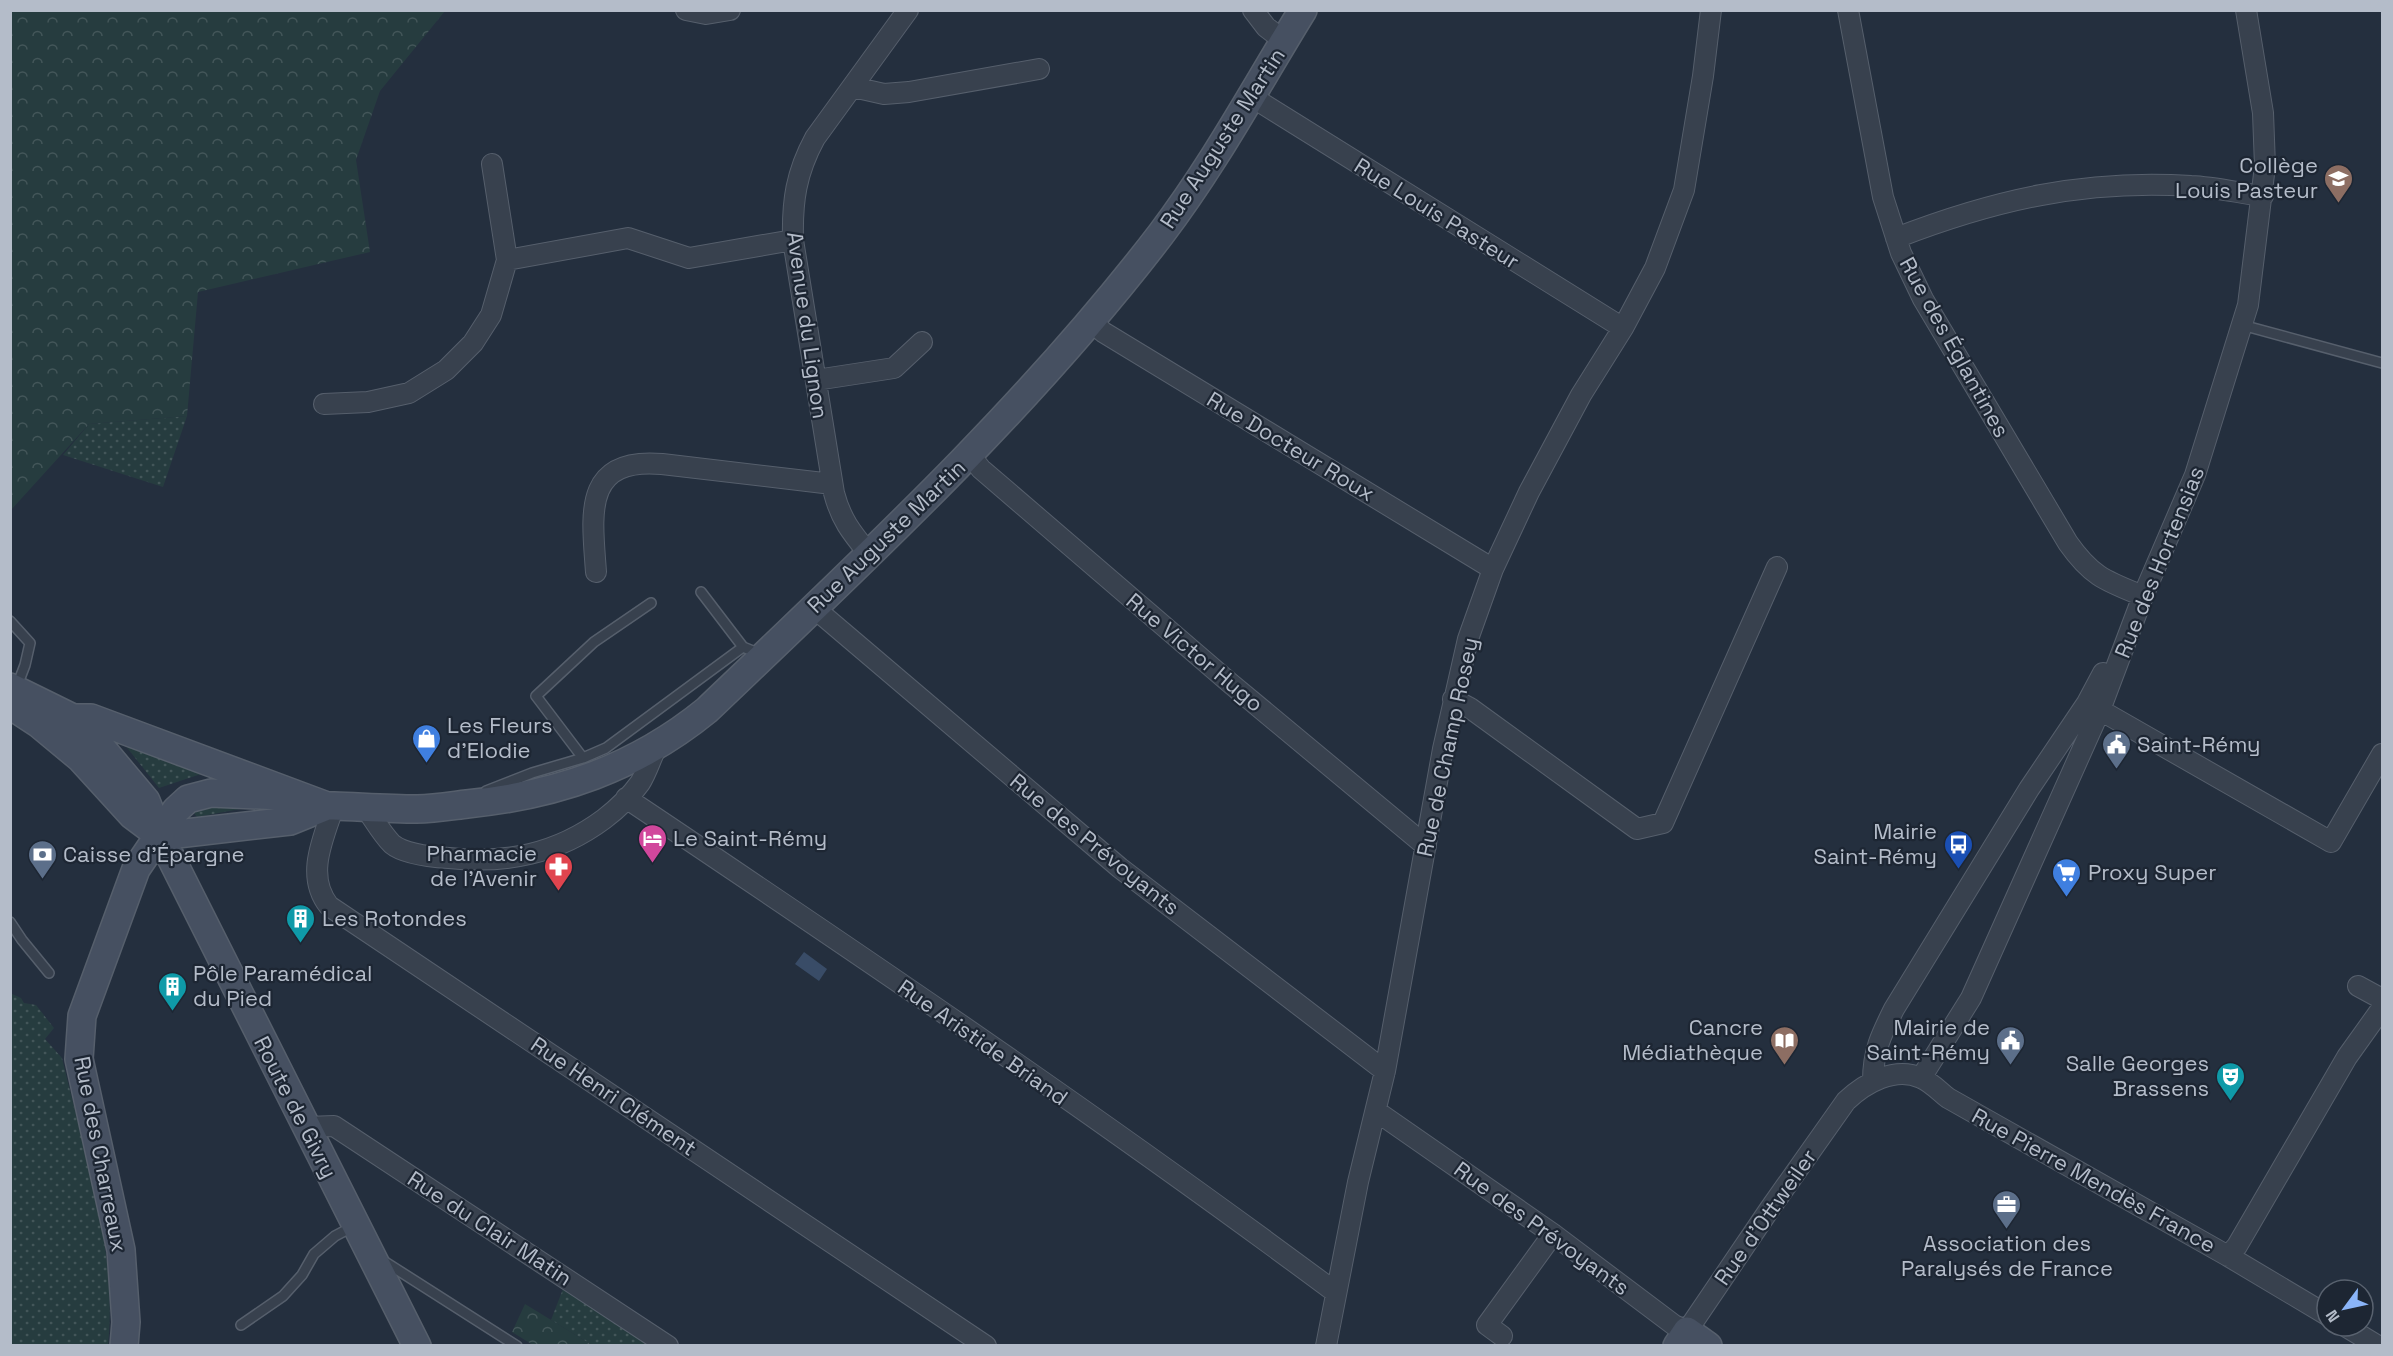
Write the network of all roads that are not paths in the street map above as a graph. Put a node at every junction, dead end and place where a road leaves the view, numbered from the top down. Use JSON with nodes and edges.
{"nodes":[{"id":1,"x":686,"y":10,"type":"edge"},
{"id":2,"x":730,"y":10,"type":"edge"},
{"id":3,"x":908,"y":10,"type":"edge"},
{"id":4,"x":1253,"y":10,"type":"edge"},
{"id":5,"x":1303,"y":10,"type":"edge"},
{"id":6,"x":1711,"y":10,"type":"edge"},
{"id":7,"x":1848,"y":10,"type":"edge"},
{"id":8,"x":2246,"y":10,"type":"edge"},
{"id":9,"x":1284,"y":41,"type":"junction"},
{"id":10,"x":1039,"y":69,"type":"dead end"},
{"id":11,"x":853,"y":87,"type":"junction"},
{"id":12,"x":1252,"y":97,"type":"junction"},
{"id":13,"x":492,"y":164,"type":"dead end"},
{"id":14,"x":2263,"y":196,"type":"junction"},
{"id":15,"x":1896,"y":238,"type":"junction"},
{"id":16,"x":793,"y":240,"type":"junction"},
{"id":17,"x":507,"y":260,"type":"junction"},
{"id":18,"x":1092,"y":321,"type":"junction"},
{"id":19,"x":2242,"y":325,"type":"junction"},
{"id":20,"x":1623,"y":328,"type":"junction"},
{"id":21,"x":922,"y":342,"type":"dead end"},
{"id":22,"x":2382,"y":363,"type":"edge"},
{"id":23,"x":816,"y":380,"type":"junction"},
{"id":24,"x":324,"y":404,"type":"dead end"},
{"id":25,"x":969,"y":454,"type":"junction"},
{"id":26,"x":832,"y":484,"type":"junction"},
{"id":27,"x":869,"y":554,"type":"junction"},
{"id":28,"x":1778,"y":567,"type":"dead end"},
{"id":29,"x":1493,"y":569,"type":"junction"},
{"id":30,"x":596,"y":572,"type":"dead end"},
{"id":31,"x":701,"y":592,"type":"dead end"},
{"id":32,"x":2143,"y":596,"type":"junction"},
{"id":33,"x":651,"y":603,"type":"dead end"},
{"id":34,"x":813,"y":607,"type":"junction"},
{"id":35,"x":10,"y":621,"type":"edge"},
{"id":36,"x":753,"y":651,"type":"junction"},
{"id":37,"x":12,"y":694,"type":"edge"},
{"id":38,"x":1453,"y":699,"type":"junction"},
{"id":39,"x":2100,"y":710,"type":"junction"},
{"id":40,"x":73,"y":718,"type":"junction"},
{"id":41,"x":657,"y":746,"type":"junction"},
{"id":42,"x":2382,"y":754,"type":"edge"},
{"id":43,"x":583,"y":758,"type":"junction"},
{"id":44,"x":626,"y":798,"type":"junction"},
{"id":45,"x":323,"y":803,"type":"junction"},
{"id":46,"x":365,"y":807,"type":"junction"},
{"id":47,"x":445,"y":807,"type":"junction"},
{"id":48,"x":160,"y":836,"type":"junction"},
{"id":49,"x":1426,"y":846,"type":"junction"},
{"id":50,"x":10,"y":922,"type":"edge"},
{"id":51,"x":50,"y":973,"type":"dead end"},
{"id":52,"x":2358,"y":986,"type":"dead end"},
{"id":53,"x":2382,"y":999,"type":"edge"},
{"id":54,"x":2382,"y":1008,"type":"edge"},
{"id":55,"x":1385,"y":1071,"type":"junction"},
{"id":56,"x":1921,"y":1078,"type":"junction"},
{"id":57,"x":1865,"y":1086,"type":"junction"},
{"id":58,"x":1376,"y":1111,"type":"junction"},
{"id":59,"x":307,"y":1127,"type":"junction"},
{"id":60,"x":356,"y":1225,"type":"junction"},
{"id":61,"x":1553,"y":1234,"type":"junction"},
{"id":62,"x":371,"y":1253,"type":"junction"},
{"id":63,"x":2228,"y":1256,"type":"junction"},
{"id":64,"x":1335,"y":1292,"type":"junction"},
{"id":65,"x":2315,"y":1308,"type":"edge"},
{"id":66,"x":241,"y":1325,"type":"dead end"},
{"id":67,"x":1502,"y":1336,"type":"dead end"},
{"id":68,"x":2365,"y":1338,"type":"edge"},
{"id":69,"x":1691,"y":1341,"type":"edge"},
{"id":70,"x":124,"y":1346,"type":"edge"},
{"id":71,"x":417,"y":1346,"type":"edge"},
{"id":72,"x":517,"y":1346,"type":"edge"},
{"id":73,"x":668,"y":1346,"type":"edge"},
{"id":74,"x":986,"y":1346,"type":"edge"},
{"id":75,"x":1326,"y":1346,"type":"edge"},
{"id":76,"x":2378,"y":1346,"type":"edge"}],
"edges":[{"from":1,"to":2,"type":"street"},
{"from":3,"to":11,"type":"street","name":"Avenue du Lignon"},
{"from":4,"to":9,"type":"street"},
{"from":5,"to":9,"type":"main road","name":"Rue Auguste Martin"},
{"from":6,"to":20,"type":"street","name":"Rue de Champ Rosey"},
{"from":7,"to":15,"type":"street","name":"Rue des Églantines"},
{"from":8,"to":14,"type":"street","name":"Rue des Hortensias"},
{"from":9,"to":12,"type":"main road","name":"Rue Auguste Martin"},
{"from":10,"to":11,"type":"street"},
{"from":11,"to":16,"type":"street","name":"Avenue du Lignon"},
{"from":12,"to":18,"type":"main road","name":"Rue Auguste Martin"},
{"from":12,"to":20,"type":"street","name":"Rue Louis Pasteur"},
{"from":13,"to":17,"type":"street"},
{"from":14,"to":15,"type":"street"},
{"from":14,"to":19,"type":"street","name":"Rue des Hortensias"},
{"from":15,"to":32,"type":"street","name":"Rue des Églantines"},
{"from":16,"to":17,"type":"street"},
{"from":16,"to":23,"type":"street","name":"Avenue du Lignon"},
{"from":17,"to":24,"type":"street"},
{"from":18,"to":25,"type":"main road","name":"Rue Auguste Martin"},
{"from":18,"to":29,"type":"street","name":"Rue Docteur Roux"},
{"from":19,"to":22,"type":"lane"},
{"from":19,"to":32,"type":"street","name":"Rue des Hortensias"},
{"from":20,"to":29,"type":"street","name":"Rue de Champ Rosey"},
{"from":21,"to":23,"type":"street"},
{"from":23,"to":26,"type":"street","name":"Avenue du Lignon"},
{"from":25,"to":27,"type":"main road","name":"Rue Auguste Martin"},
{"from":25,"to":49,"type":"street","name":"Rue Victor Hugo"},
{"from":26,"to":27,"type":"street","name":"Avenue du Lignon"},
{"from":26,"to":30,"type":"street"},
{"from":27,"to":34,"type":"main road","name":"Rue Auguste Martin"},
{"from":28,"to":38,"type":"street"},
{"from":29,"to":38,"type":"street","name":"Rue de Champ Rosey"},
{"from":31,"to":36,"type":"lane"},
{"from":32,"to":39,"type":"street","name":"Rue des Hortensias"},
{"from":32,"to":57,"type":"street"},
{"from":33,"to":43,"type":"lane"},
{"from":34,"to":36,"type":"main road","name":"Rue Auguste Martin"},
{"from":34,"to":55,"type":"street","name":"Rue des Prévoyants"},
{"from":35,"to":37,"type":"lane"},
{"from":36,"to":41,"type":"main road","name":"Rue Auguste Martin"},
{"from":36,"to":43,"type":"lane"},
{"from":37,"to":40,"type":"main road"},
{"from":37,"to":48,"type":"main road"},
{"from":38,"to":49,"type":"street","name":"Rue de Champ Rosey"},
{"from":39,"to":42,"type":"street"},
{"from":39,"to":56,"type":"street","name":"Rue des Hortensias"},
{"from":40,"to":45,"type":"main road"},
{"from":40,"to":48,"type":"main road","name":"Route de Givry"},
{"from":41,"to":44,"type":"street"},
{"from":41,"to":47,"type":"main road","name":"Rue Auguste Martin"},
{"from":43,"to":47,"type":"lane"},
{"from":44,"to":46,"type":"street"},
{"from":44,"to":64,"type":"street","name":"Rue Aristide Briand"},
{"from":45,"to":46,"type":"main road","name":"Rue des Charreaux"},
{"from":45,"to":48,"type":"main road"},
{"from":45,"to":48,"type":"main road","name":"Rue des Charreaux"},
{"from":45,"to":74,"type":"street","name":"Rue Henri Clément"},
{"from":46,"to":47,"type":"main road","name":"Rue Auguste Martin"},
{"from":48,"to":59,"type":"main road","name":"Route de Givry"},
{"from":48,"to":70,"type":"main road","name":"Rue des Charreaux"},
{"from":49,"to":55,"type":"street","name":"Rue de Champ Rosey"},
{"from":50,"to":51,"type":"lane"},
{"from":52,"to":53,"type":"street"},
{"from":54,"to":63,"type":"street"},
{"from":55,"to":58,"type":"street","name":"Rue de Champ Rosey"},
{"from":56,"to":57,"type":"street"},
{"from":56,"to":63,"type":"street","name":"Rue Pierre Mendès France"},
{"from":57,"to":69,"type":"street","name":"Rue d'Ottweiler"},
{"from":58,"to":61,"type":"street","name":"Rue des Prévoyants"},
{"from":58,"to":64,"type":"street","name":"Rue de Champ Rosey"},
{"from":59,"to":60,"type":"main road","name":"Route de Givry"},
{"from":59,"to":73,"type":"street","name":"Rue du Clair Matin"},
{"from":60,"to":62,"type":"main road","name":"Route de Givry"},
{"from":60,"to":66,"type":"lane"},
{"from":61,"to":67,"type":"street"},
{"from":61,"to":69,"type":"street","name":"Rue des Prévoyants"},
{"from":62,"to":71,"type":"main road","name":"Route de Givry"},
{"from":62,"to":72,"type":"lane"},
{"from":63,"to":65,"type":"street","name":"Rue Pierre Mendès France"},
{"from":64,"to":75,"type":"street","name":"Rue de Champ Rosey"},
{"from":68,"to":76,"type":"street"}]}
